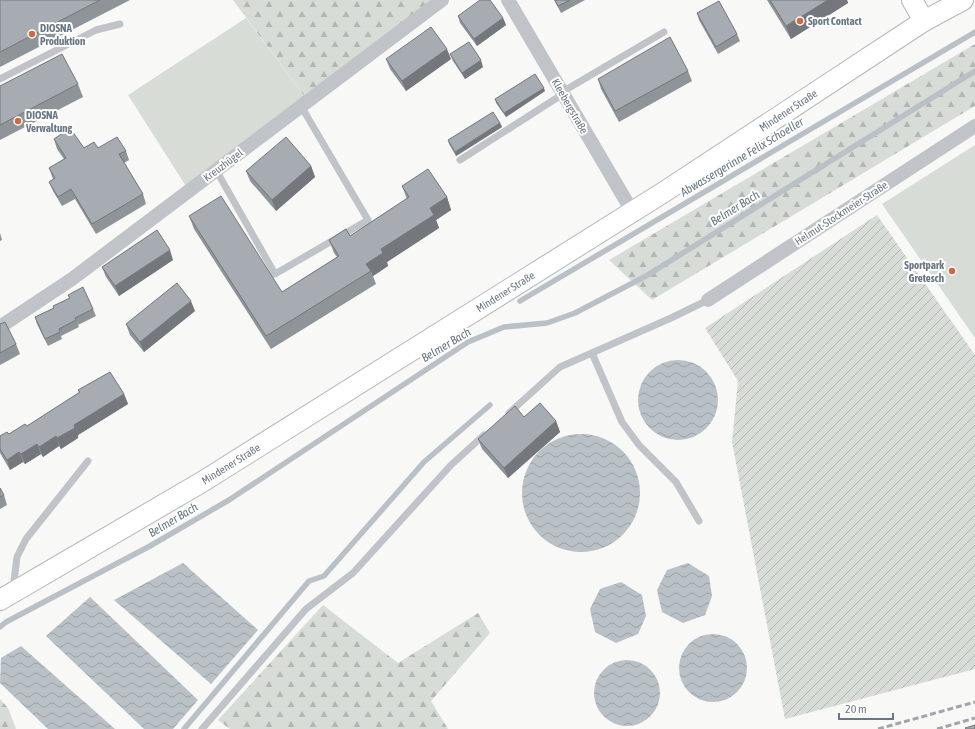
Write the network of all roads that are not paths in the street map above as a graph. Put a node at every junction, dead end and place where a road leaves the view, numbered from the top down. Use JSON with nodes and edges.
{"nodes":[{"id":1,"x":442,"y":0,"type":"edge"},
{"id":2,"x":508,"y":0,"type":"edge"},
{"id":3,"x":912,"y":0,"type":"edge"},
{"id":4,"x":963,"y":0,"type":"edge"},
{"id":5,"x":924,"y":21,"type":"junction"},
{"id":6,"x":120,"y":24,"type":"dead end"},
{"id":7,"x":664,"y":32,"type":"dead end"},
{"id":8,"x":0,"y":79,"type":"edge"},
{"id":9,"x":562,"y":93,"type":"junction"},
{"id":10,"x":301,"y":106,"type":"junction"},
{"id":11,"x":975,"y":126,"type":"edge"},
{"id":12,"x":460,"y":160,"type":"dead end"},
{"id":13,"x":216,"y":170,"type":"junction"},
{"id":14,"x":632,"y":211,"type":"junction"},
{"id":15,"x":708,"y":300,"type":"joint"},
{"id":16,"x":0,"y":327,"type":"edge"},
{"id":17,"x":592,"y":353,"type":"junction"},
{"id":18,"x":503,"y":418,"type":"edge"},
{"id":19,"x":491,"y":429,"type":"edge"},
{"id":20,"x":88,"y":461,"type":"dead end"},
{"id":21,"x":699,"y":521,"type":"dead end"},
{"id":22,"x":6,"y":597,"type":"edge"},
{"id":23,"x":202,"y":729,"type":"edge"}],
"edges":[{"from":1,"to":10,"type":"street","name":"Kreuzhügel"},
{"from":2,"to":9,"type":"street","name":"Kleebergstraße"},
{"from":3,"to":5,"type":"main road"},
{"from":4,"to":5,"type":"main road","name":"Mindener Straße"},
{"from":5,"to":14,"type":"main road","name":"Mindener Straße"},
{"from":6,"to":8,"type":"lane"},
{"from":7,"to":9,"type":"lane"},
{"from":9,"to":12,"type":"lane"},
{"from":9,"to":14,"type":"street","name":"Kleebergstraße"},
{"from":10,"to":13,"type":"street","name":"Kreuzhügel"},
{"from":10,"to":13,"type":"lane"},
{"from":11,"to":15,"type":"street","name":"Helmut-Stockmeier-Straße"},
{"from":13,"to":16,"type":"street","name":"Kreuzhügel"},
{"from":14,"to":22,"type":"main road","name":"Mindener Straße"},
{"from":15,"to":17,"type":"lane"},
{"from":17,"to":18,"type":"lane"},
{"from":17,"to":21,"type":"lane"},
{"from":19,"to":23,"type":"lane"},
{"from":20,"to":22,"type":"lane"}]}
